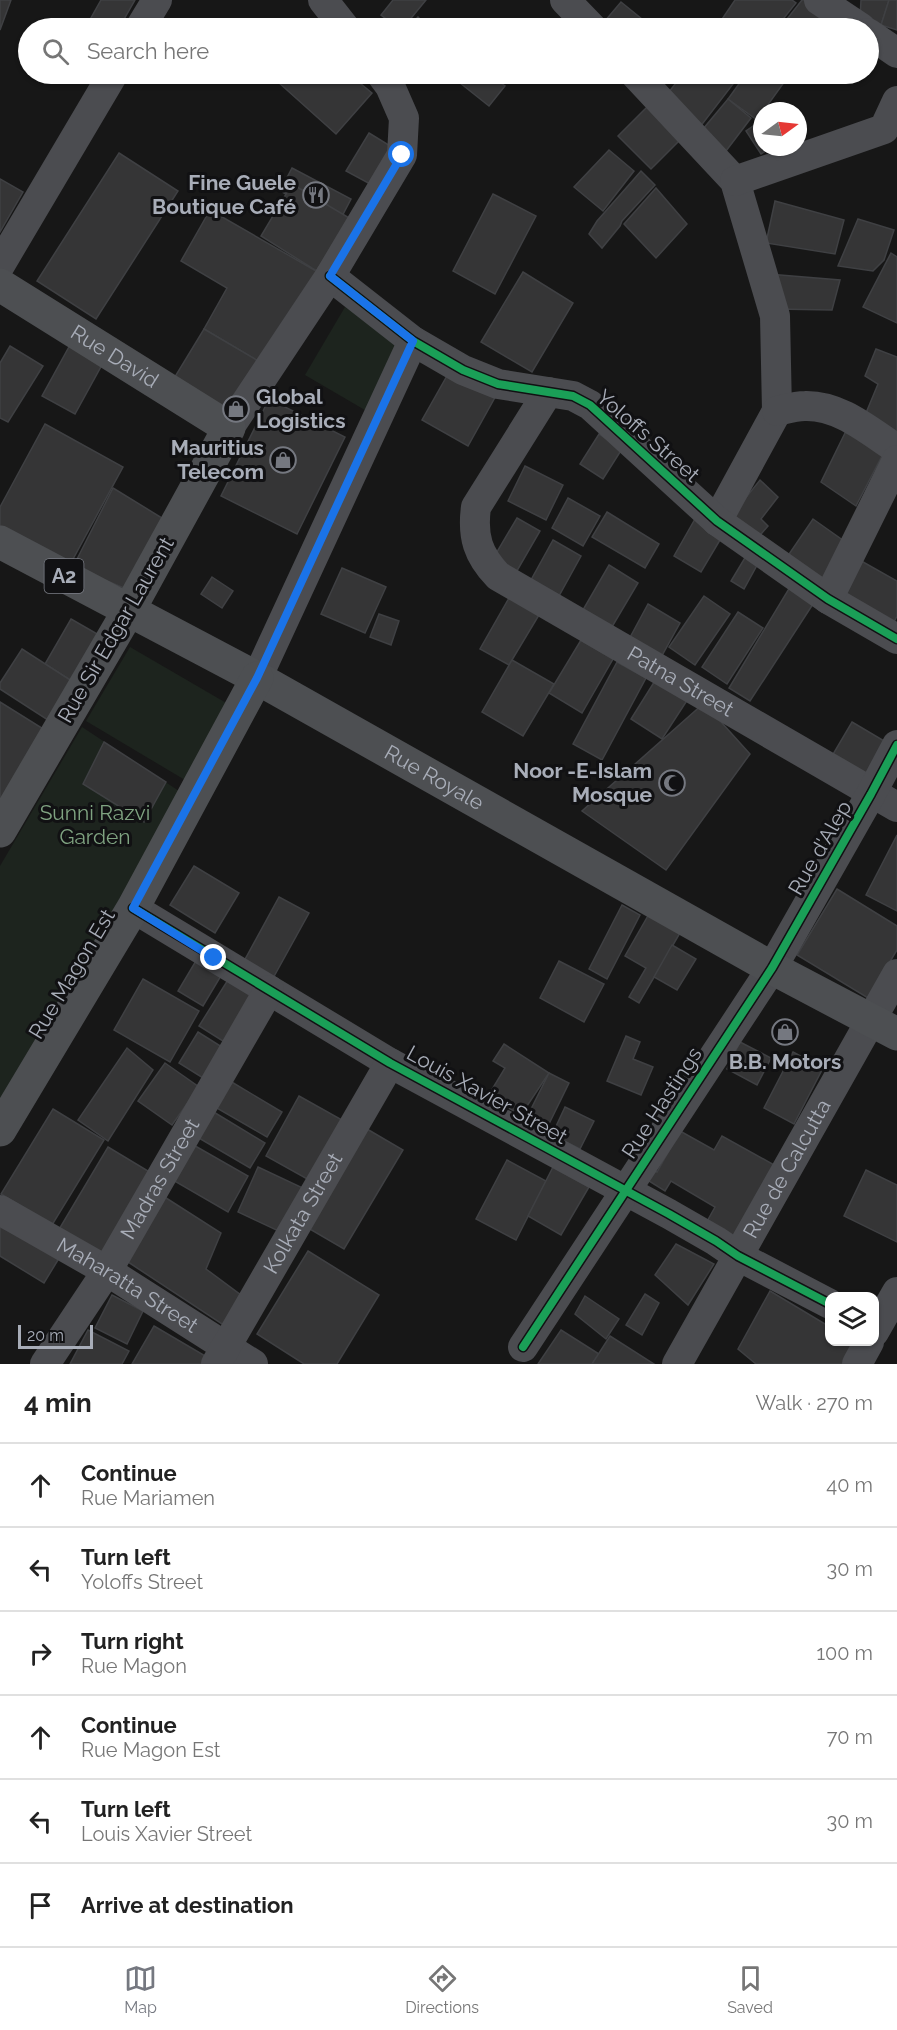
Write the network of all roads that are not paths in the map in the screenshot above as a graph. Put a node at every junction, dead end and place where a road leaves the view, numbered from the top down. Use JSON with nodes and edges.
{"nodes":[{"id":1,"x":157,"y":0,"type":"edge"},
{"id":2,"x":323,"y":0,"type":"edge"},
{"id":3,"x":565,"y":0,"type":"edge"},
{"id":4,"x":819,"y":0,"type":"edge"},
{"id":5,"x":146,"y":18,"type":"edge"},
{"id":6,"x":337,"y":18,"type":"edge"},
{"id":7,"x":582,"y":18,"type":"edge"},
{"id":8,"x":851,"y":18,"type":"edge"},
{"id":9,"x":879,"y":39,"type":"edge"},
{"id":10,"x":897,"y":53,"type":"edge"},
{"id":11,"x":107,"y":84,"type":"edge"},
{"id":12,"x":388,"y":84,"type":"edge"},
{"id":13,"x":643,"y":84,"type":"edge"},
{"id":14,"x":897,"y":101,"type":"edge"},
{"id":15,"x":890,"y":126,"type":"edge"},
{"id":16,"x":735,"y":181,"type":"junction"},
{"id":17,"x":0,"y":265,"type":"edge"},
{"id":18,"x":330,"y":276,"type":"junction"},
{"id":19,"x":0,"y":285,"type":"edge"},
{"id":20,"x":413,"y":341,"type":"junction"},
{"id":21,"x":548,"y":392,"type":"junction"},
{"id":22,"x":777,"y":411,"type":"junction"},
{"id":23,"x":229,"y":428,"type":"junction"},
{"id":24,"x":897,"y":449,"type":"edge"},
{"id":25,"x":897,"y":460,"type":"edge"},
{"id":26,"x":717,"y":521,"type":"junction"},
{"id":27,"x":0,"y":542,"type":"edge"},
{"id":28,"x":828,"y":599,"type":"junction"},
{"id":29,"x":129,"y":610,"type":"junction"},
{"id":30,"x":897,"y":639,"type":"edge"},
{"id":31,"x":257,"y":678,"type":"junction"},
{"id":32,"x":897,"y":745,"type":"edge"},
{"id":33,"x":884,"y":800,"type":"edge"},
{"id":34,"x":0,"y":831,"type":"edge"},
{"id":35,"x":133,"y":908,"type":"junction"},
{"id":36,"x":772,"y":968,"type":"junction"},
{"id":37,"x":897,"y":974,"type":"edge"},
{"id":38,"x":269,"y":990,"type":"junction"},
{"id":39,"x":884,"y":1027,"type":"edge"},
{"id":40,"x":390,"y":1063,"type":"junction"},
{"id":41,"x":0,"y":1130,"type":"edge"},
{"id":42,"x":626,"y":1191,"type":"junction"},
{"id":43,"x":0,"y":1210,"type":"edge"},
{"id":44,"x":738,"y":1256,"type":"junction"},
{"id":45,"x":107,"y":1271,"type":"junction"},
{"id":46,"x":897,"y":1292,"type":"edge"},
{"id":47,"x":825,"y":1301,"type":"edge"},
{"id":48,"x":879,"y":1332,"type":"edge"},
{"id":49,"x":870,"y":1346,"type":"edge"},
{"id":50,"x":524,"y":1347,"type":"dead end"},
{"id":51,"x":221,"y":1355,"type":"edge"},
{"id":52,"x":45,"y":1364,"type":"edge"},
{"id":53,"x":253,"y":1364,"type":"edge"},
{"id":54,"x":677,"y":1364,"type":"edge"},
{"id":55,"x":857,"y":1364,"type":"edge"}],
"edges":[{"from":1,"to":5,"type":"street"},
{"from":2,"to":6,"type":"street"},
{"from":3,"to":7,"type":"street"},
{"from":4,"to":8,"type":"street"},
{"from":9,"to":10,"type":"street"},
{"from":11,"to":17,"type":"street"},
{"from":12,"to":18,"type":"street"},
{"from":13,"to":16,"type":"street"},
{"from":14,"to":15,"type":"street"},
{"from":15,"to":16,"type":"street"},
{"from":16,"to":22,"type":"street"},
{"from":18,"to":20,"type":"street","name":"Yoloffs Street"},
{"from":18,"to":23,"type":"street"},
{"from":19,"to":23,"type":"main road","name":"Rue David"},
{"from":20,"to":21,"type":"street","name":"Yoloffs Street"},
{"from":20,"to":31,"type":"street"},
{"from":21,"to":26,"type":"street","name":"Yoloffs Street"},
{"from":21,"to":33,"type":"street","name":"Patna Street"},
{"from":22,"to":24,"type":"street"},
{"from":22,"to":26,"type":"street"},
{"from":23,"to":29,"type":"main road","name":"Rue Sir Edgar Laurent"},
{"from":25,"to":28,"type":"street"},
{"from":26,"to":28,"type":"street","name":"Yoloffs Street"},
{"from":27,"to":29,"type":"main road","name":"Rue Royale","number":"A2"},
{"from":28,"to":30,"type":"street","name":"Yoloffs Street"},
{"from":29,"to":31,"type":"main road","name":"Rue Royale","number":"A2"},
{"from":29,"to":34,"type":"main road","name":"Rue Sir Edgar Laurent"},
{"from":31,"to":35,"type":"main road","name":"Rue Magon Est"},
{"from":31,"to":36,"type":"main road","name":"Rue Royale","number":"A2"},
{"from":32,"to":33,"type":"street","name":"Rue d'Alep"},
{"from":33,"to":36,"type":"street","name":"Rue d'Alep"},
{"from":35,"to":38,"type":"street","name":"Louis Xavier Street"},
{"from":35,"to":41,"type":"main road","name":"Rue Magon Est"},
{"from":36,"to":39,"type":"main road","name":"Rue Royale","number":"A2"},
{"from":36,"to":42,"type":"street","name":"Rue Hastings"},
{"from":37,"to":39,"type":"street","name":"Rue de Calcutta"},
{"from":38,"to":40,"type":"street","name":"Louis Xavier Street"},
{"from":38,"to":45,"type":"street","name":"Madras Street"},
{"from":39,"to":44,"type":"street","name":"Rue de Calcutta"},
{"from":40,"to":42,"type":"street","name":"Louis Xavier Street"},
{"from":40,"to":51,"type":"street","name":"Kolkata Street"},
{"from":42,"to":44,"type":"street","name":"Louis Xavier Street"},
{"from":42,"to":50,"type":"street","name":"Rue Hastings"},
{"from":43,"to":45,"type":"street","name":"Maharatta Street"},
{"from":44,"to":47,"type":"street","name":"Louis Xavier Street"},
{"from":44,"to":54,"type":"street","name":"Rue de Calcutta"},
{"from":45,"to":51,"type":"street","name":"Maharatta Street"},
{"from":45,"to":52,"type":"street","name":"Madras Street"},
{"from":46,"to":48,"type":"street"},
{"from":49,"to":55,"type":"street"},
{"from":51,"to":53,"type":"street","name":"Maharatta Street"}]}
